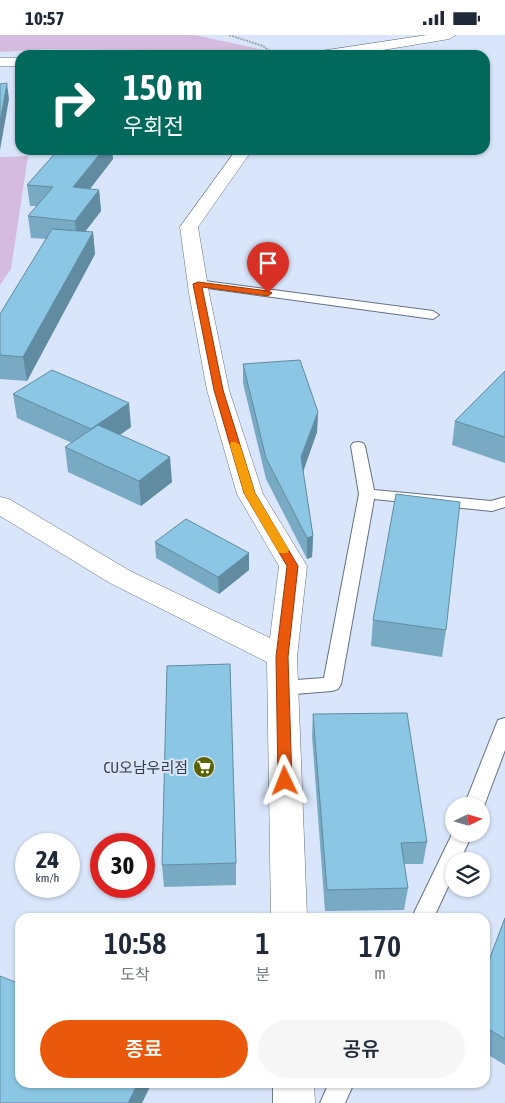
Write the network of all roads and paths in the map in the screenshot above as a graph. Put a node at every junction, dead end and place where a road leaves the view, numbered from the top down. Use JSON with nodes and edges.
{"nodes":[{"id":1,"x":229,"y":35,"type":"edge"},
{"id":2,"x":448,"y":35,"type":"edge"},
{"id":3,"x":268,"y":50,"type":"edge"},
{"id":4,"x":360,"y":50,"type":"edge"},
{"id":5,"x":15,"y":62,"type":"edge"},
{"id":6,"x":0,"y":64,"type":"edge"},
{"id":7,"x":240,"y":155,"type":"edge"},
{"id":8,"x":198,"y":284,"type":"junction"},
{"id":9,"x":433,"y":315,"type":"dead end"},
{"id":10,"x":358,"y":446,"type":"dead end"},
{"id":11,"x":367,"y":494,"type":"junction"},
{"id":12,"x":505,"y":502,"type":"edge"},
{"id":13,"x":0,"y":505,"type":"edge"},
{"id":14,"x":282,"y":657,"type":"junction"},
{"id":15,"x":282,"y":688,"type":"junction"},
{"id":16,"x":505,"y":725,"type":"edge"},
{"id":17,"x":477,"y":797,"type":"edge"},
{"id":18,"x":458,"y":843,"type":"edge"},
{"id":19,"x":289,"y":913,"type":"edge"},
{"id":20,"x":426,"y":913,"type":"edge"},
{"id":21,"x":294,"y":1088,"type":"edge"},
{"id":22,"x":340,"y":1088,"type":"edge"},
{"id":23,"x":294,"y":1103,"type":"edge"},
{"id":24,"x":332,"y":1103,"type":"edge"}],
"edges":[{"from":1,"to":3,"type":"path"},
{"from":2,"to":4,"type":"street"},
{"from":5,"to":6,"type":"street"},
{"from":7,"to":8,"type":"street"},
{"from":8,"to":9,"type":"lane"},
{"from":8,"to":14,"type":"street"},
{"from":10,"to":11,"type":"lane"},
{"from":11,"to":12,"type":"lane"},
{"from":11,"to":15,"type":"lane"},
{"from":13,"to":14,"type":"street"},
{"from":14,"to":15,"type":"street"},
{"from":15,"to":19,"type":"street"},
{"from":16,"to":17,"type":"lane"},
{"from":18,"to":20,"type":"lane"},
{"from":21,"to":23,"type":"street"},
{"from":22,"to":24,"type":"lane"}]}
